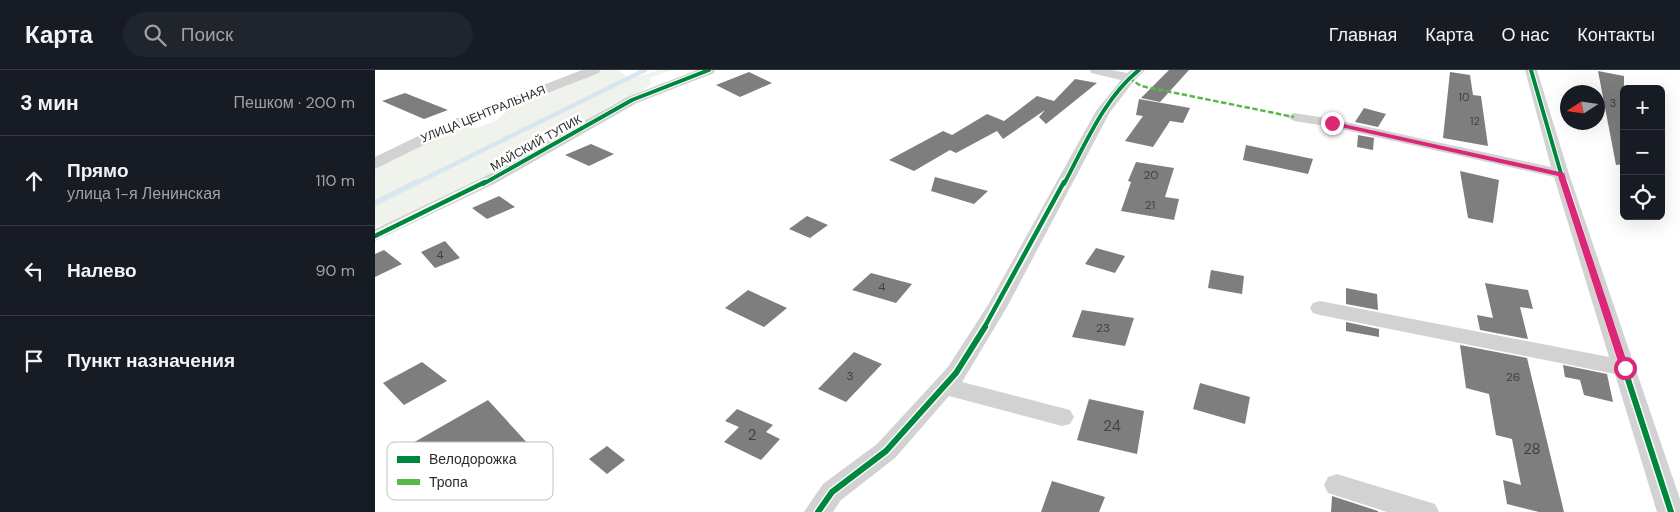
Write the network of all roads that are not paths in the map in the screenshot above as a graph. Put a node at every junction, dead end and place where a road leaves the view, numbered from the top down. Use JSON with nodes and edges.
{"nodes":[{"id":1,"x":594,"y":70,"type":"edge"},
{"id":2,"x":709,"y":70,"type":"edge"},
{"id":3,"x":1095,"y":70,"type":"edge"},
{"id":4,"x":1531,"y":70,"type":"edge"},
{"id":5,"x":1134,"y":74,"type":"edge"},
{"id":6,"x":1294,"y":117,"type":"dead end"},
{"id":7,"x":375,"y":164,"type":"edge"},
{"id":8,"x":1561,"y":174,"type":"junction"},
{"id":9,"x":375,"y":236,"type":"edge"},
{"id":10,"x":1320,"y":308,"type":"dead end"},
{"id":11,"x":1625,"y":368,"type":"junction"},
{"id":12,"x":944,"y":386,"type":"junction"},
{"id":13,"x":1062,"y":417,"type":"dead end"},
{"id":14,"x":1337,"y":485,"type":"dead end"},
{"id":15,"x":818,"y":512,"type":"edge"},
{"id":16,"x":1425,"y":512,"type":"edge"},
{"id":17,"x":1671,"y":512,"type":"edge"}],
"edges":[{"from":1,"to":7,"type":"street","name":"УЛИЦА ЦЕНТРАЛЬНАЯ"},
{"from":2,"to":9,"type":"street","name":"МАЙСКИЙ ТУПИК"},
{"from":3,"to":5,"type":"street"},
{"from":4,"to":8,"type":"street"},
{"from":5,"to":12,"type":"street"},
{"from":6,"to":8,"type":"street"},
{"from":8,"to":11,"type":"street"},
{"from":10,"to":11,"type":"street"},
{"from":11,"to":17,"type":"street"},
{"from":12,"to":13,"type":"street"},
{"from":12,"to":15,"type":"street"},
{"from":14,"to":16,"type":"street"}]}
